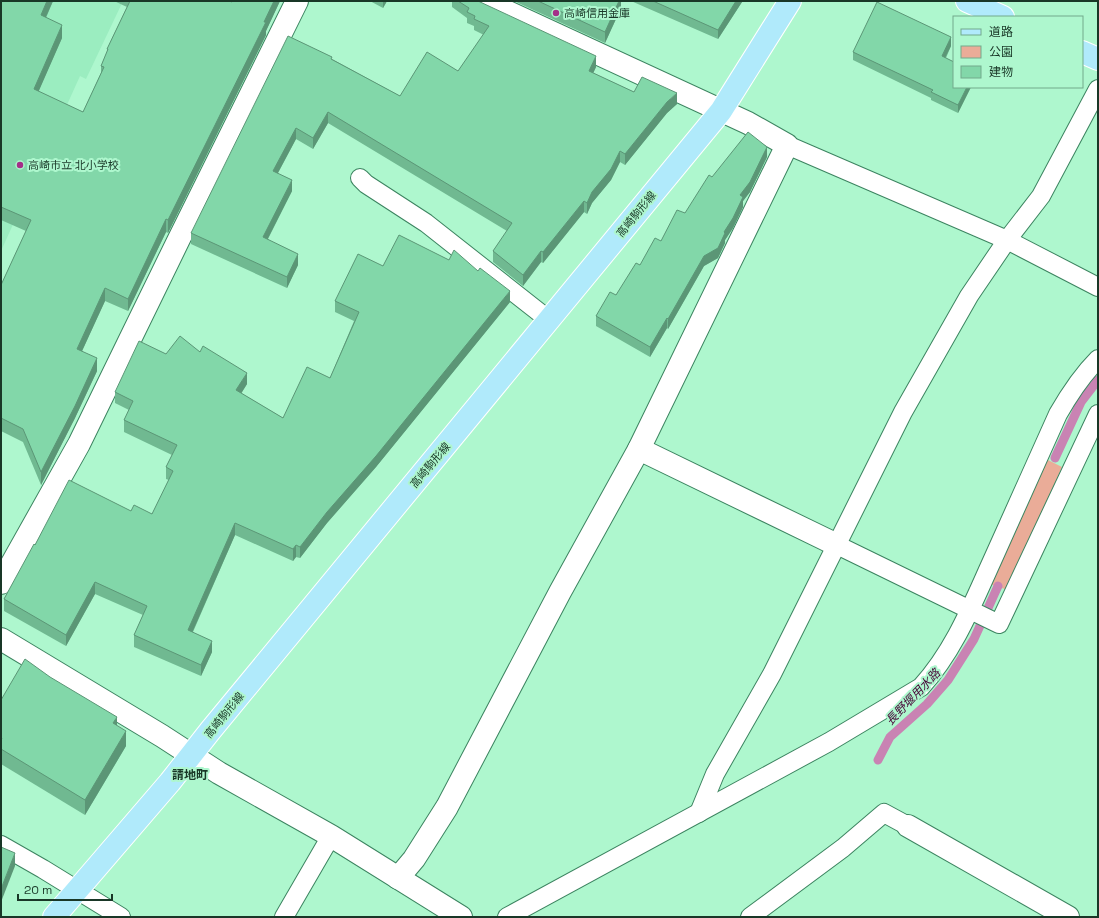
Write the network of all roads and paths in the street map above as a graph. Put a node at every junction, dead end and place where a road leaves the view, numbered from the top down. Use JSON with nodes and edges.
{"nodes":[{"id":1,"x":297,"y":1,"type":"edge"},
{"id":2,"x":484,"y":1,"type":"edge"},
{"id":3,"x":790,"y":1,"type":"edge"},
{"id":4,"x":967,"y":1,"type":"edge"},
{"id":5,"x":1001,"y":16,"type":"edge"},
{"id":6,"x":1083,"y":52,"type":"edge"},
{"id":7,"x":1098,"y":59,"type":"edge"},
{"id":8,"x":1098,"y":89,"type":"edge"},
{"id":9,"x":721,"y":111,"type":"junction"},
{"id":10,"x":787,"y":145,"type":"junction"},
{"id":11,"x":360,"y":178,"type":"dead end"},
{"id":12,"x":1007,"y":240,"type":"junction"},
{"id":13,"x":1098,"y":287,"type":"edge"},
{"id":14,"x":549,"y":320,"type":"junction"},
{"id":15,"x":1098,"y":359,"type":"edge"},
{"id":16,"x":1098,"y":414,"type":"edge"},
{"id":17,"x":639,"y":449,"type":"junction"},
{"id":18,"x":837,"y":545,"type":"junction"},
{"id":19,"x":1,"y":583,"type":"edge"},
{"id":20,"x":973,"y":612,"type":"junction"},
{"id":21,"x":1,"y":639,"type":"edge"},
{"id":22,"x":191,"y":756,"type":"junction"},
{"id":23,"x":699,"y":814,"type":"junction"},
{"id":24,"x":908,"y":826,"type":"joint"},
{"id":25,"x":331,"y":836,"type":"junction"},
{"id":26,"x":1,"y":845,"type":"edge"},
{"id":27,"x":398,"y":878,"type":"junction"},
{"id":28,"x":76,"y":890,"type":"junction"},
{"id":29,"x":54,"y":917,"type":"edge"},
{"id":30,"x":121,"y":917,"type":"edge"},
{"id":31,"x":284,"y":917,"type":"edge"},
{"id":32,"x":461,"y":917,"type":"edge"},
{"id":33,"x":507,"y":917,"type":"edge"},
{"id":34,"x":750,"y":917,"type":"edge"},
{"id":35,"x":1068,"y":917,"type":"edge"}],
"edges":[{"from":1,"to":19,"type":"street"},
{"from":2,"to":9,"type":"street"},
{"from":3,"to":9,"type":"main road","name":"高崎駒形線"},
{"from":4,"to":5,"type":"main road"},
{"from":6,"to":7,"type":"main road"},
{"from":8,"to":12,"type":"lane"},
{"from":9,"to":10,"type":"street"},
{"from":9,"to":14,"type":"main road","name":"高崎駒形線"},
{"from":10,"to":12,"type":"lane"},
{"from":10,"to":17,"type":"street"},
{"from":11,"to":14,"type":"lane"},
{"from":12,"to":13,"type":"lane"},
{"from":12,"to":18,"type":"lane"},
{"from":14,"to":22,"type":"main road","name":"高崎駒形線"},
{"from":15,"to":20,"type":"lane"},
{"from":16,"to":20,"type":"lane"},
{"from":17,"to":18,"type":"street"},
{"from":17,"to":27,"type":"street"},
{"from":18,"to":20,"type":"lane"},
{"from":18,"to":23,"type":"lane"},
{"from":20,"to":23,"type":"lane"},
{"from":21,"to":22,"type":"street"},
{"from":22,"to":25,"type":"street"},
{"from":22,"to":28,"type":"main road","name":"高崎駒形線"},
{"from":23,"to":33,"type":"lane"},
{"from":24,"to":34,"type":"lane"},
{"from":24,"to":35,"type":"street"},
{"from":25,"to":27,"type":"street"},
{"from":25,"to":31,"type":"lane"},
{"from":26,"to":28,"type":"lane"},
{"from":27,"to":32,"type":"street"},
{"from":28,"to":29,"type":"main road","name":"高崎駒形線"},
{"from":28,"to":30,"type":"lane"}]}
